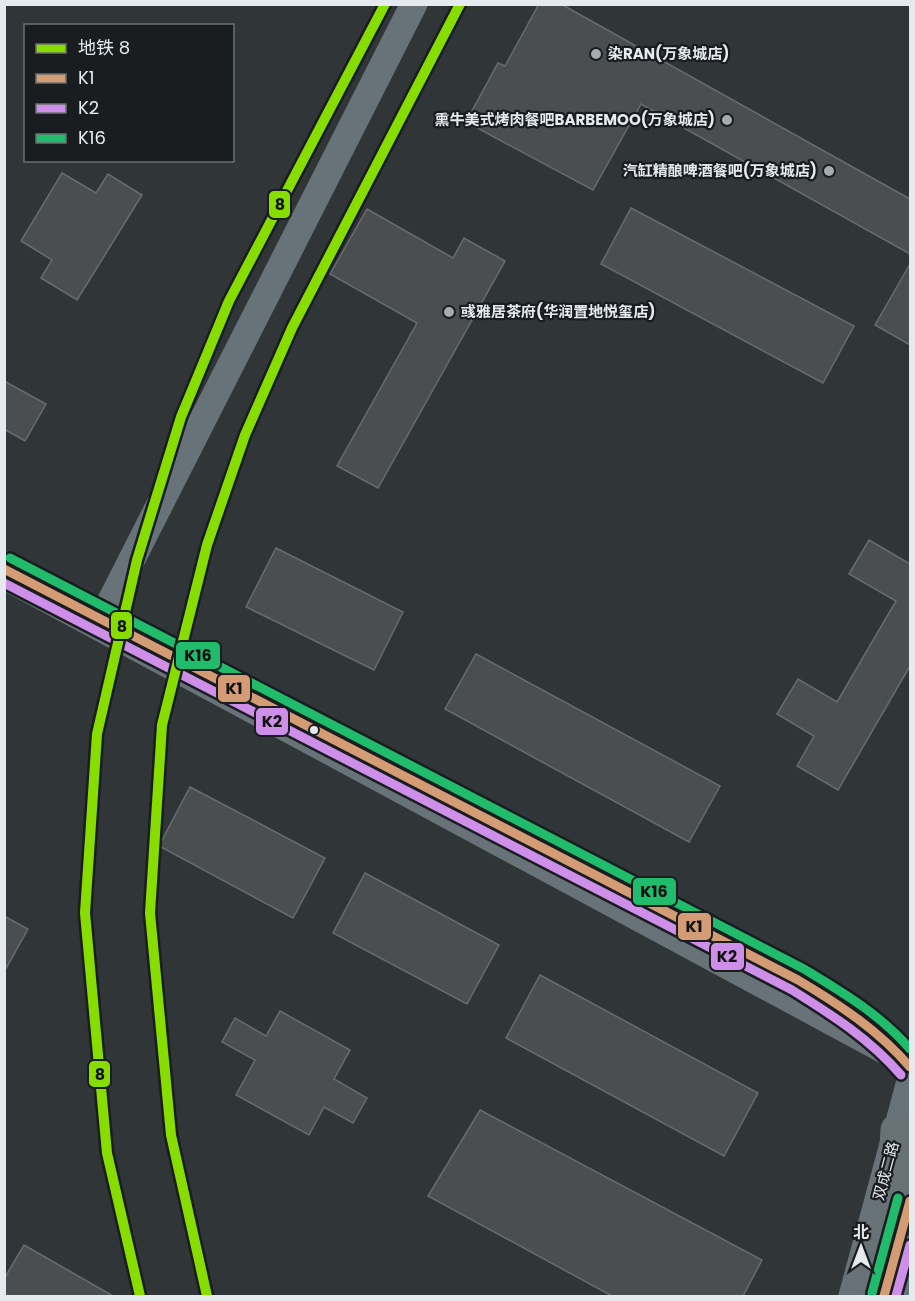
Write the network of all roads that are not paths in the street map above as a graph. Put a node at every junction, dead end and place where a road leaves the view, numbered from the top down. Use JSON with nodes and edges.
{"nodes":[{"id":1,"x":414,"y":4,"type":"edge"},
{"id":2,"x":4,"y":576,"type":"edge"},
{"id":3,"x":98,"y":626,"type":"junction"},
{"id":4,"x":910,"y":1064,"type":"edge"},
{"id":5,"x":910,"y":1081,"type":"edge"},
{"id":6,"x":897,"y":1130,"type":"junction"},
{"id":7,"x":910,"y":1249,"type":"edge"},
{"id":8,"x":852,"y":1296,"type":"edge"},
{"id":9,"x":871,"y":1296,"type":"edge"},
{"id":10,"x":898,"y":1296,"type":"edge"}],
"edges":[{"from":1,"to":3,"type":"street"},
{"from":2,"to":3,"type":"street"},
{"from":3,"to":4,"type":"street"},
{"from":5,"to":6,"type":"street","name":"双成二路"},
{"from":6,"to":8,"type":"street","name":"双成二路"},
{"from":6,"to":9,"type":"highway"},
{"from":7,"to":10,"type":"street"}]}
